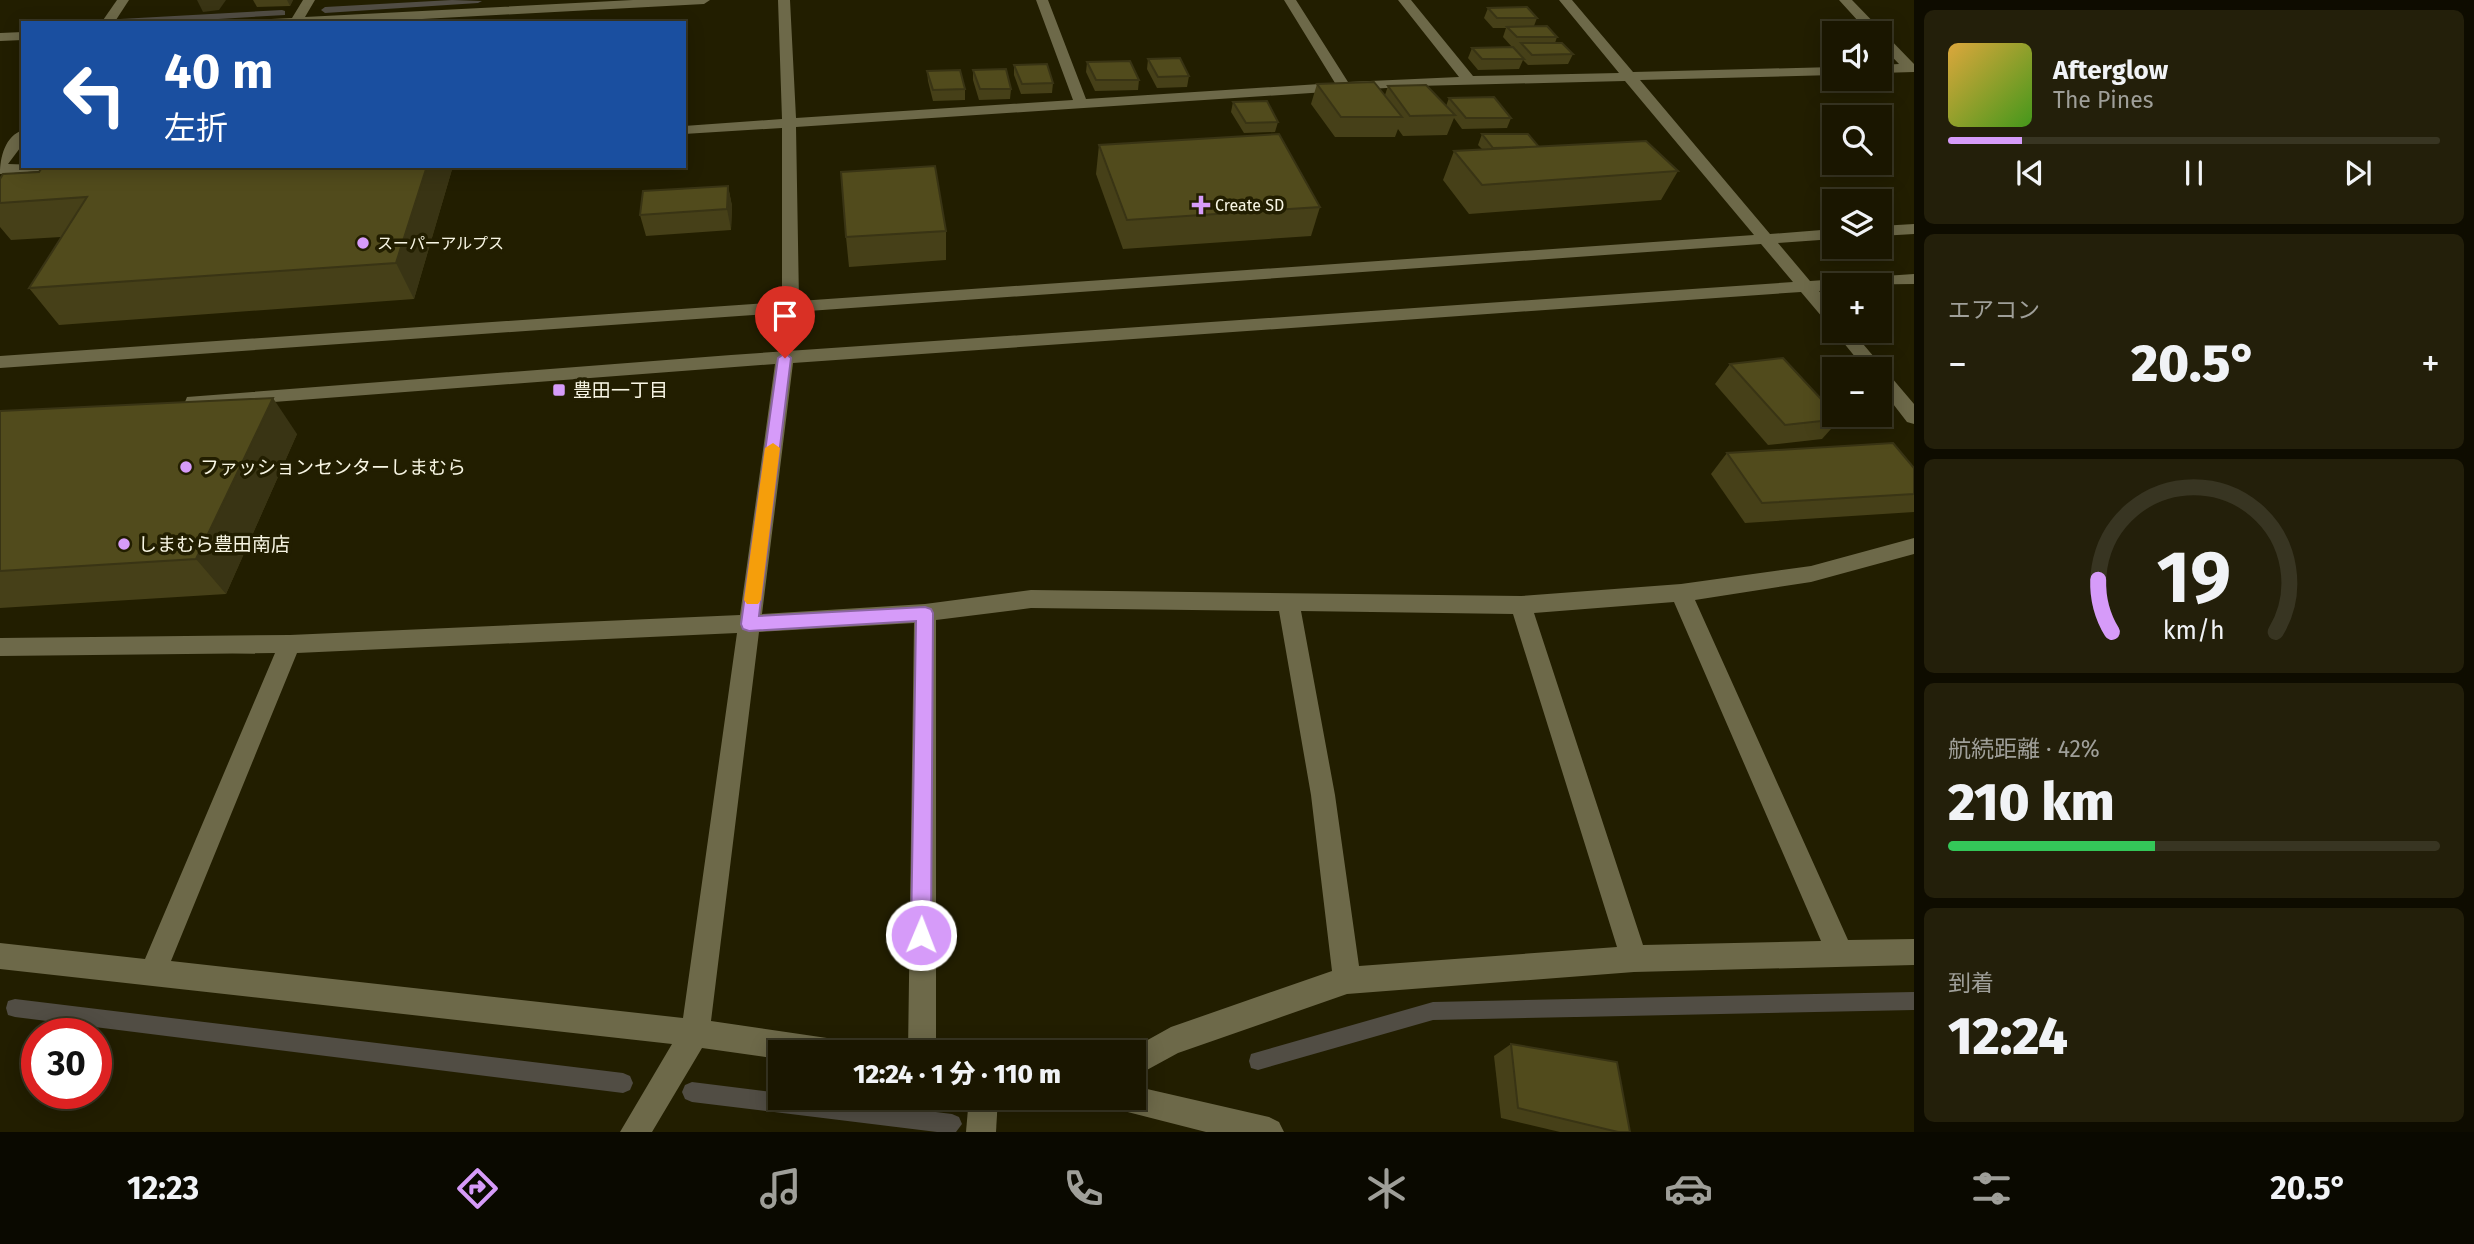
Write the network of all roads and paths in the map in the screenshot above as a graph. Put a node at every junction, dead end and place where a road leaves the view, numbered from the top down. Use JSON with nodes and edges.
{"nodes":[{"id":1,"x":123,"y":0,"type":"edge"},
{"id":2,"x":309,"y":0,"type":"edge"},
{"id":3,"x":692,"y":0,"type":"edge"},
{"id":4,"x":704,"y":0,"type":"edge"},
{"id":5,"x":784,"y":0,"type":"edge"},
{"id":6,"x":1042,"y":0,"type":"edge"},
{"id":7,"x":1290,"y":0,"type":"edge"},
{"id":8,"x":1404,"y":0,"type":"edge"},
{"id":9,"x":1565,"y":0,"type":"edge"},
{"id":10,"x":1844,"y":0,"type":"edge"},
{"id":11,"x":497,"y":6,"type":"edge"},
{"id":12,"x":108,"y":21,"type":"edge"},
{"id":13,"x":297,"y":21,"type":"edge"},
{"id":14,"x":1864,"y":21,"type":"edge"},
{"id":15,"x":21,"y":36,"type":"edge"},
{"id":16,"x":0,"y":37,"type":"edge"},
{"id":17,"x":1892,"y":49,"type":"edge"},
{"id":18,"x":1912,"y":68,"type":"edge"},
{"id":19,"x":1892,"y":69,"type":"edge"},
{"id":20,"x":1822,"y":71,"type":"edge"},
{"id":21,"x":1628,"y":76,"type":"junction"},
{"id":22,"x":1469,"y":81,"type":"junction"},
{"id":23,"x":1344,"y":87,"type":"junction"},
{"id":24,"x":1081,"y":104,"type":"junction"},
{"id":25,"x":789,"y":123,"type":"junction"},
{"id":26,"x":686,"y":130,"type":"edge"},
{"id":27,"x":21,"y":137,"type":"edge"},
{"id":28,"x":0,"y":164,"type":"edge"},
{"id":29,"x":21,"y":168,"type":"edge"},
{"id":30,"x":0,"y":169,"type":"edge"},
{"id":31,"x":1914,"y":229,"type":"edge"},
{"id":32,"x":1892,"y":230,"type":"edge"},
{"id":33,"x":1822,"y":235,"type":"edge"},
{"id":34,"x":1766,"y":239,"type":"junction"},
{"id":35,"x":1914,"y":279,"type":"edge"},
{"id":36,"x":1806,"y":286,"type":"junction"},
{"id":37,"x":1822,"y":305,"type":"edge"},
{"id":38,"x":791,"y":307,"type":"junction"},
{"id":39,"x":1853,"y":343,"type":"edge"},
{"id":40,"x":1865,"y":357,"type":"edge"},
{"id":41,"x":785,"y":358,"type":"junction"},
{"id":42,"x":0,"y":362,"type":"edge"},
{"id":43,"x":1892,"y":390,"type":"edge"},
{"id":44,"x":179,"y":404,"type":"edge"},
{"id":45,"x":1914,"y":417,"type":"edge"},
{"id":46,"x":1914,"y":546,"type":"edge"},
{"id":47,"x":1681,"y":593,"type":"junction"},
{"id":48,"x":1287,"y":601,"type":"junction"},
{"id":49,"x":1521,"y":605,"type":"junction"},
{"id":50,"x":925,"y":613,"type":"junction"},
{"id":51,"x":749,"y":624,"type":"junction"},
{"id":52,"x":290,"y":644,"type":"junction"},
{"id":53,"x":0,"y":647,"type":"edge"},
{"id":54,"x":1914,"y":952,"type":"edge"},
{"id":55,"x":1841,"y":955,"type":"junction"},
{"id":56,"x":1634,"y":959,"type":"junction"},
{"id":57,"x":3,"y":960,"type":"edge"},
{"id":58,"x":153,"y":972,"type":"junction"},
{"id":59,"x":1347,"y":980,"type":"junction"},
{"id":60,"x":695,"y":1033,"type":"junction"},
{"id":61,"x":922,"y":1040,"type":"edge"},
{"id":62,"x":768,"y":1044,"type":"edge"},
{"id":63,"x":1146,"y":1056,"type":"edge"},
{"id":64,"x":1146,"y":1103,"type":"edge"},
{"id":65,"x":983,"y":1110,"type":"edge"},
{"id":66,"x":635,"y":1132,"type":"edge"},
{"id":67,"x":981,"y":1132,"type":"edge"},
{"id":68,"x":1269,"y":1132,"type":"edge"}],
"edges":[{"from":1,"to":12,"type":"street"},
{"from":2,"to":13,"type":"street"},
{"from":3,"to":4,"type":"street"},
{"from":3,"to":11,"type":"street"},
{"from":5,"to":25,"type":"street"},
{"from":6,"to":24,"type":"street"},
{"from":7,"to":23,"type":"street"},
{"from":8,"to":22,"type":"street"},
{"from":9,"to":21,"type":"street"},
{"from":10,"to":14,"type":"street"},
{"from":11,"to":13,"type":"street"},
{"from":15,"to":16,"type":"street"},
{"from":17,"to":18,"type":"street"},
{"from":18,"to":19,"type":"street"},
{"from":20,"to":21,"type":"street"},
{"from":21,"to":22,"type":"street"},
{"from":21,"to":34,"type":"street"},
{"from":22,"to":23,"type":"street"},
{"from":23,"to":24,"type":"street"},
{"from":24,"to":25,"type":"street"},
{"from":25,"to":26,"type":"street"},
{"from":25,"to":38,"type":"street"},
{"from":27,"to":28,"type":"street"},
{"from":29,"to":30,"type":"street"},
{"from":31,"to":32,"type":"street"},
{"from":33,"to":34,"type":"street"},
{"from":34,"to":36,"type":"street"},
{"from":34,"to":38,"type":"street"},
{"from":35,"to":36,"type":"street"},
{"from":36,"to":37,"type":"street"},
{"from":36,"to":41,"type":"street"},
{"from":38,"to":42,"type":"street"},
{"from":39,"to":40,"type":"street"},
{"from":41,"to":44,"type":"street"},
{"from":41,"to":51,"type":"street"},
{"from":43,"to":45,"type":"street"},
{"from":46,"to":47,"type":"street"},
{"from":47,"to":49,"type":"street"},
{"from":47,"to":55,"type":"street"},
{"from":48,"to":49,"type":"street"},
{"from":48,"to":50,"type":"street"},
{"from":48,"to":59,"type":"street"},
{"from":49,"to":56,"type":"street"},
{"from":50,"to":51,"type":"street"},
{"from":50,"to":61,"type":"street"},
{"from":51,"to":52,"type":"street"},
{"from":51,"to":60,"type":"street"},
{"from":52,"to":53,"type":"street"},
{"from":52,"to":58,"type":"street"},
{"from":54,"to":55,"type":"street"},
{"from":55,"to":56,"type":"street"},
{"from":56,"to":59,"type":"street"},
{"from":57,"to":58,"type":"street"},
{"from":58,"to":60,"type":"street"},
{"from":59,"to":63,"type":"street"},
{"from":60,"to":62,"type":"street"},
{"from":60,"to":66,"type":"street"},
{"from":64,"to":68,"type":"street"},
{"from":65,"to":67,"type":"street"}]}
